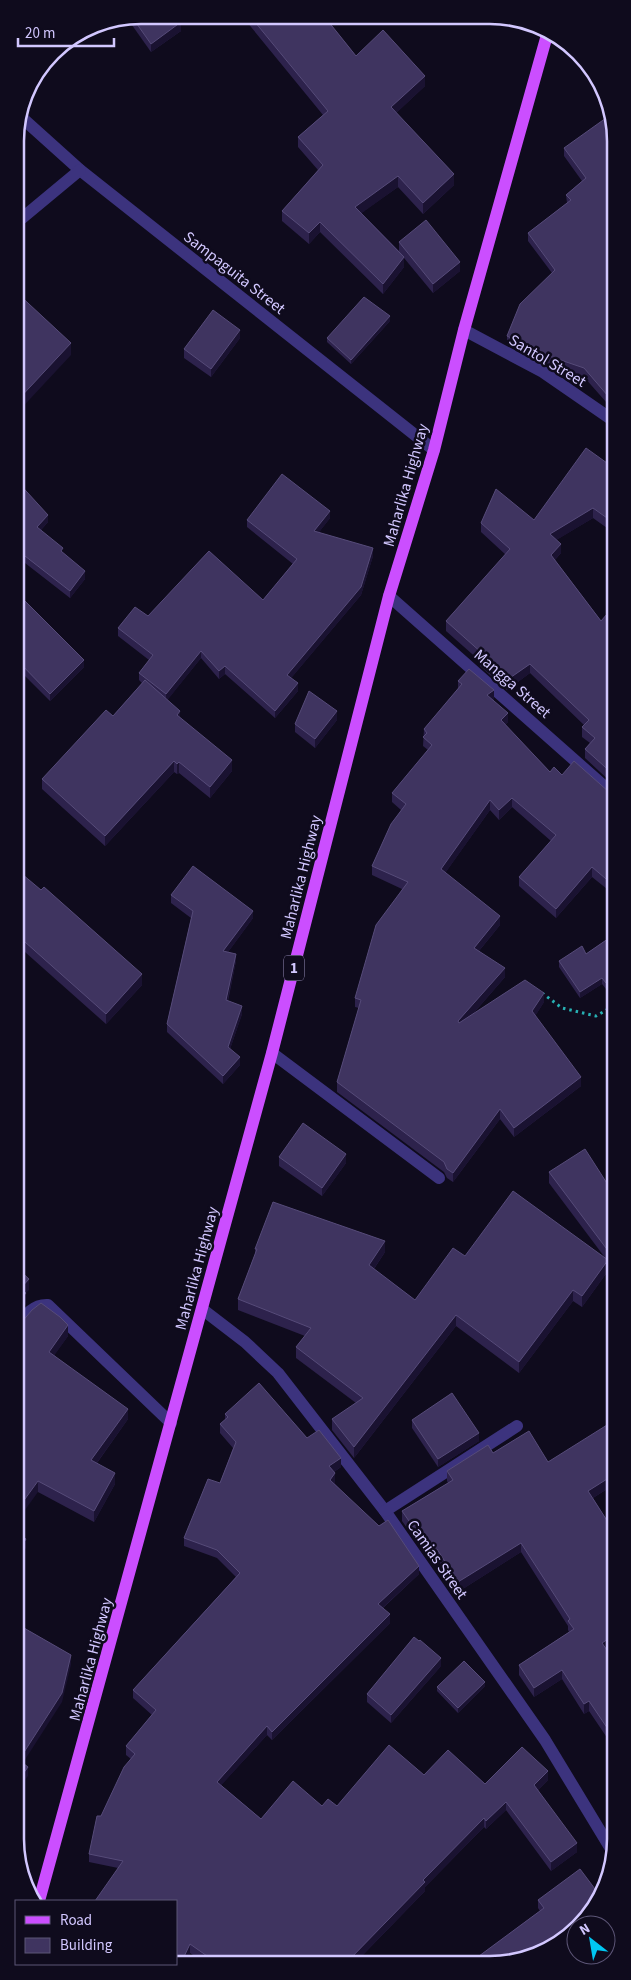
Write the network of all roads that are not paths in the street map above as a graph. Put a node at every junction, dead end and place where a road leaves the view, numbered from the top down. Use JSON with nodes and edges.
{"nodes":[{"id":1,"x":546,"y":38,"type":"edge"},
{"id":2,"x":26,"y":121,"type":"edge"},
{"id":3,"x":80,"y":170,"type":"junction"},
{"id":4,"x":24,"y":217,"type":"edge"},
{"id":5,"x":464,"y":330,"type":"junction"},
{"id":6,"x":607,"y":416,"type":"edge"},
{"id":7,"x":434,"y":450,"type":"junction"},
{"id":8,"x":389,"y":596,"type":"junction"},
{"id":9,"x":607,"y":789,"type":"edge"},
{"id":10,"x":272,"y":1053,"type":"junction"},
{"id":11,"x":439,"y":1178,"type":"dead end"},
{"id":12,"x":202,"y":1309,"type":"junction"},
{"id":13,"x":24,"y":1319,"type":"edge"},
{"id":14,"x":171,"y":1423,"type":"junction"},
{"id":15,"x":517,"y":1426,"type":"dead end"},
{"id":16,"x":385,"y":1511,"type":"junction"},
{"id":17,"x":607,"y":1842,"type":"edge"},
{"id":18,"x":40,"y":1899,"type":"edge"}],
"edges":[{"from":1,"to":5,"type":"main road","name":"Maharlika Highway","number":"1"},
{"from":2,"to":3,"type":"street","name":"Sampaguita Street"},
{"from":3,"to":4,"type":"street"},
{"from":3,"to":7,"type":"street","name":"Sampaguita Street"},
{"from":5,"to":6,"type":"street","name":"Santol Street"},
{"from":5,"to":7,"type":"main road","name":"Maharlika Highway","number":"1"},
{"from":7,"to":8,"type":"main road","name":"Maharlika Highway","number":"1"},
{"from":8,"to":9,"type":"street","name":"Mangga Street"},
{"from":8,"to":10,"type":"main road","name":"Maharlika Highway","number":"1"},
{"from":10,"to":11,"type":"street"},
{"from":10,"to":12,"type":"main road","name":"Maharlika Highway","number":"1"},
{"from":12,"to":14,"type":"main road","name":"Maharlika Highway","number":"1"},
{"from":12,"to":16,"type":"street","name":"Camias Street"},
{"from":13,"to":14,"type":"street"},
{"from":14,"to":18,"type":"main road","name":"Maharlika Highway","number":"1"},
{"from":15,"to":16,"type":"street"},
{"from":16,"to":17,"type":"street","name":"Camias Street"}]}
